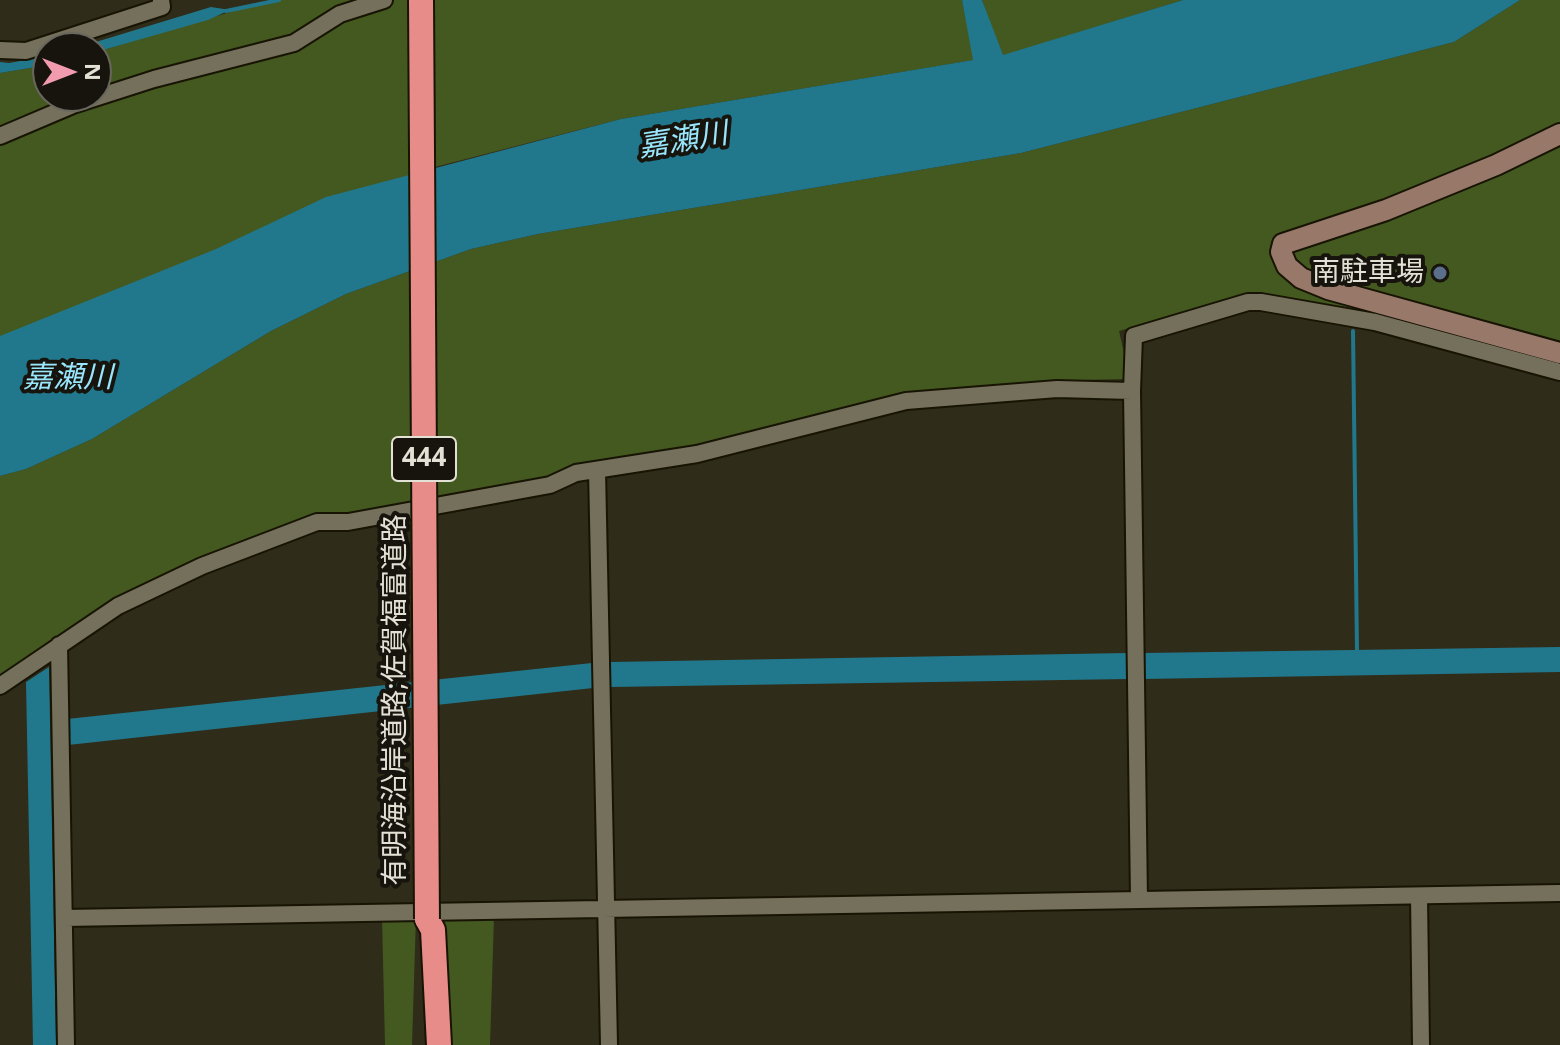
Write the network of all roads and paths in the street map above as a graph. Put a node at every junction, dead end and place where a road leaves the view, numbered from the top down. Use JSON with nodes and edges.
{"nodes":[{"id":1,"x":161,"y":0,"type":"edge"},
{"id":2,"x":384,"y":0,"type":"edge"},
{"id":3,"x":421,"y":0,"type":"edge"},
{"id":4,"x":0,"y":50,"type":"edge"},
{"id":5,"x":1560,"y":134,"type":"edge"},
{"id":6,"x":0,"y":136,"type":"edge"},
{"id":7,"x":1560,"y":353,"type":"edge"},
{"id":8,"x":1560,"y":372,"type":"edge"},
{"id":9,"x":1132,"y":391,"type":"junction"},
{"id":10,"x":597,"y":470,"type":"junction"},
{"id":11,"x":59,"y":645,"type":"junction"},
{"id":12,"x":0,"y":686,"type":"edge"},
{"id":13,"x":1560,"y":893,"type":"edge"},
{"id":14,"x":1419,"y":896,"type":"junction"},
{"id":15,"x":1139,"y":899,"type":"junction"},
{"id":16,"x":608,"y":908,"type":"junction"},
{"id":17,"x":64,"y":918,"type":"junction"},
{"id":18,"x":427,"y":919,"type":"junction"},
{"id":19,"x":66,"y":1045,"type":"edge"},
{"id":20,"x":422,"y":1045,"type":"edge"},
{"id":21,"x":439,"y":1045,"type":"edge"},
{"id":22,"x":609,"y":1045,"type":"edge"},
{"id":23,"x":1421,"y":1045,"type":"edge"}],
"edges":[{"from":1,"to":4,"type":"street"},
{"from":2,"to":6,"type":"street"},
{"from":3,"to":18,"type":"highway","name":"有明海沿岸道路;佐賀福富道路","number":"444","bridge":true},
{"from":5,"to":7,"type":"street"},
{"from":8,"to":9,"type":"street"},
{"from":9,"to":10,"type":"street"},
{"from":9,"to":15,"type":"street"},
{"from":10,"to":11,"type":"street"},
{"from":10,"to":16,"type":"street"},
{"from":11,"to":12,"type":"street"},
{"from":11,"to":17,"type":"street"},
{"from":13,"to":14,"type":"street"},
{"from":14,"to":15,"type":"street"},
{"from":14,"to":23,"type":"street"},
{"from":15,"to":16,"type":"street"},
{"from":16,"to":17,"type":"street"},
{"from":16,"to":22,"type":"street"},
{"from":17,"to":19,"type":"street"},
{"from":18,"to":20,"type":"highway"},
{"from":18,"to":21,"type":"highway"}]}
